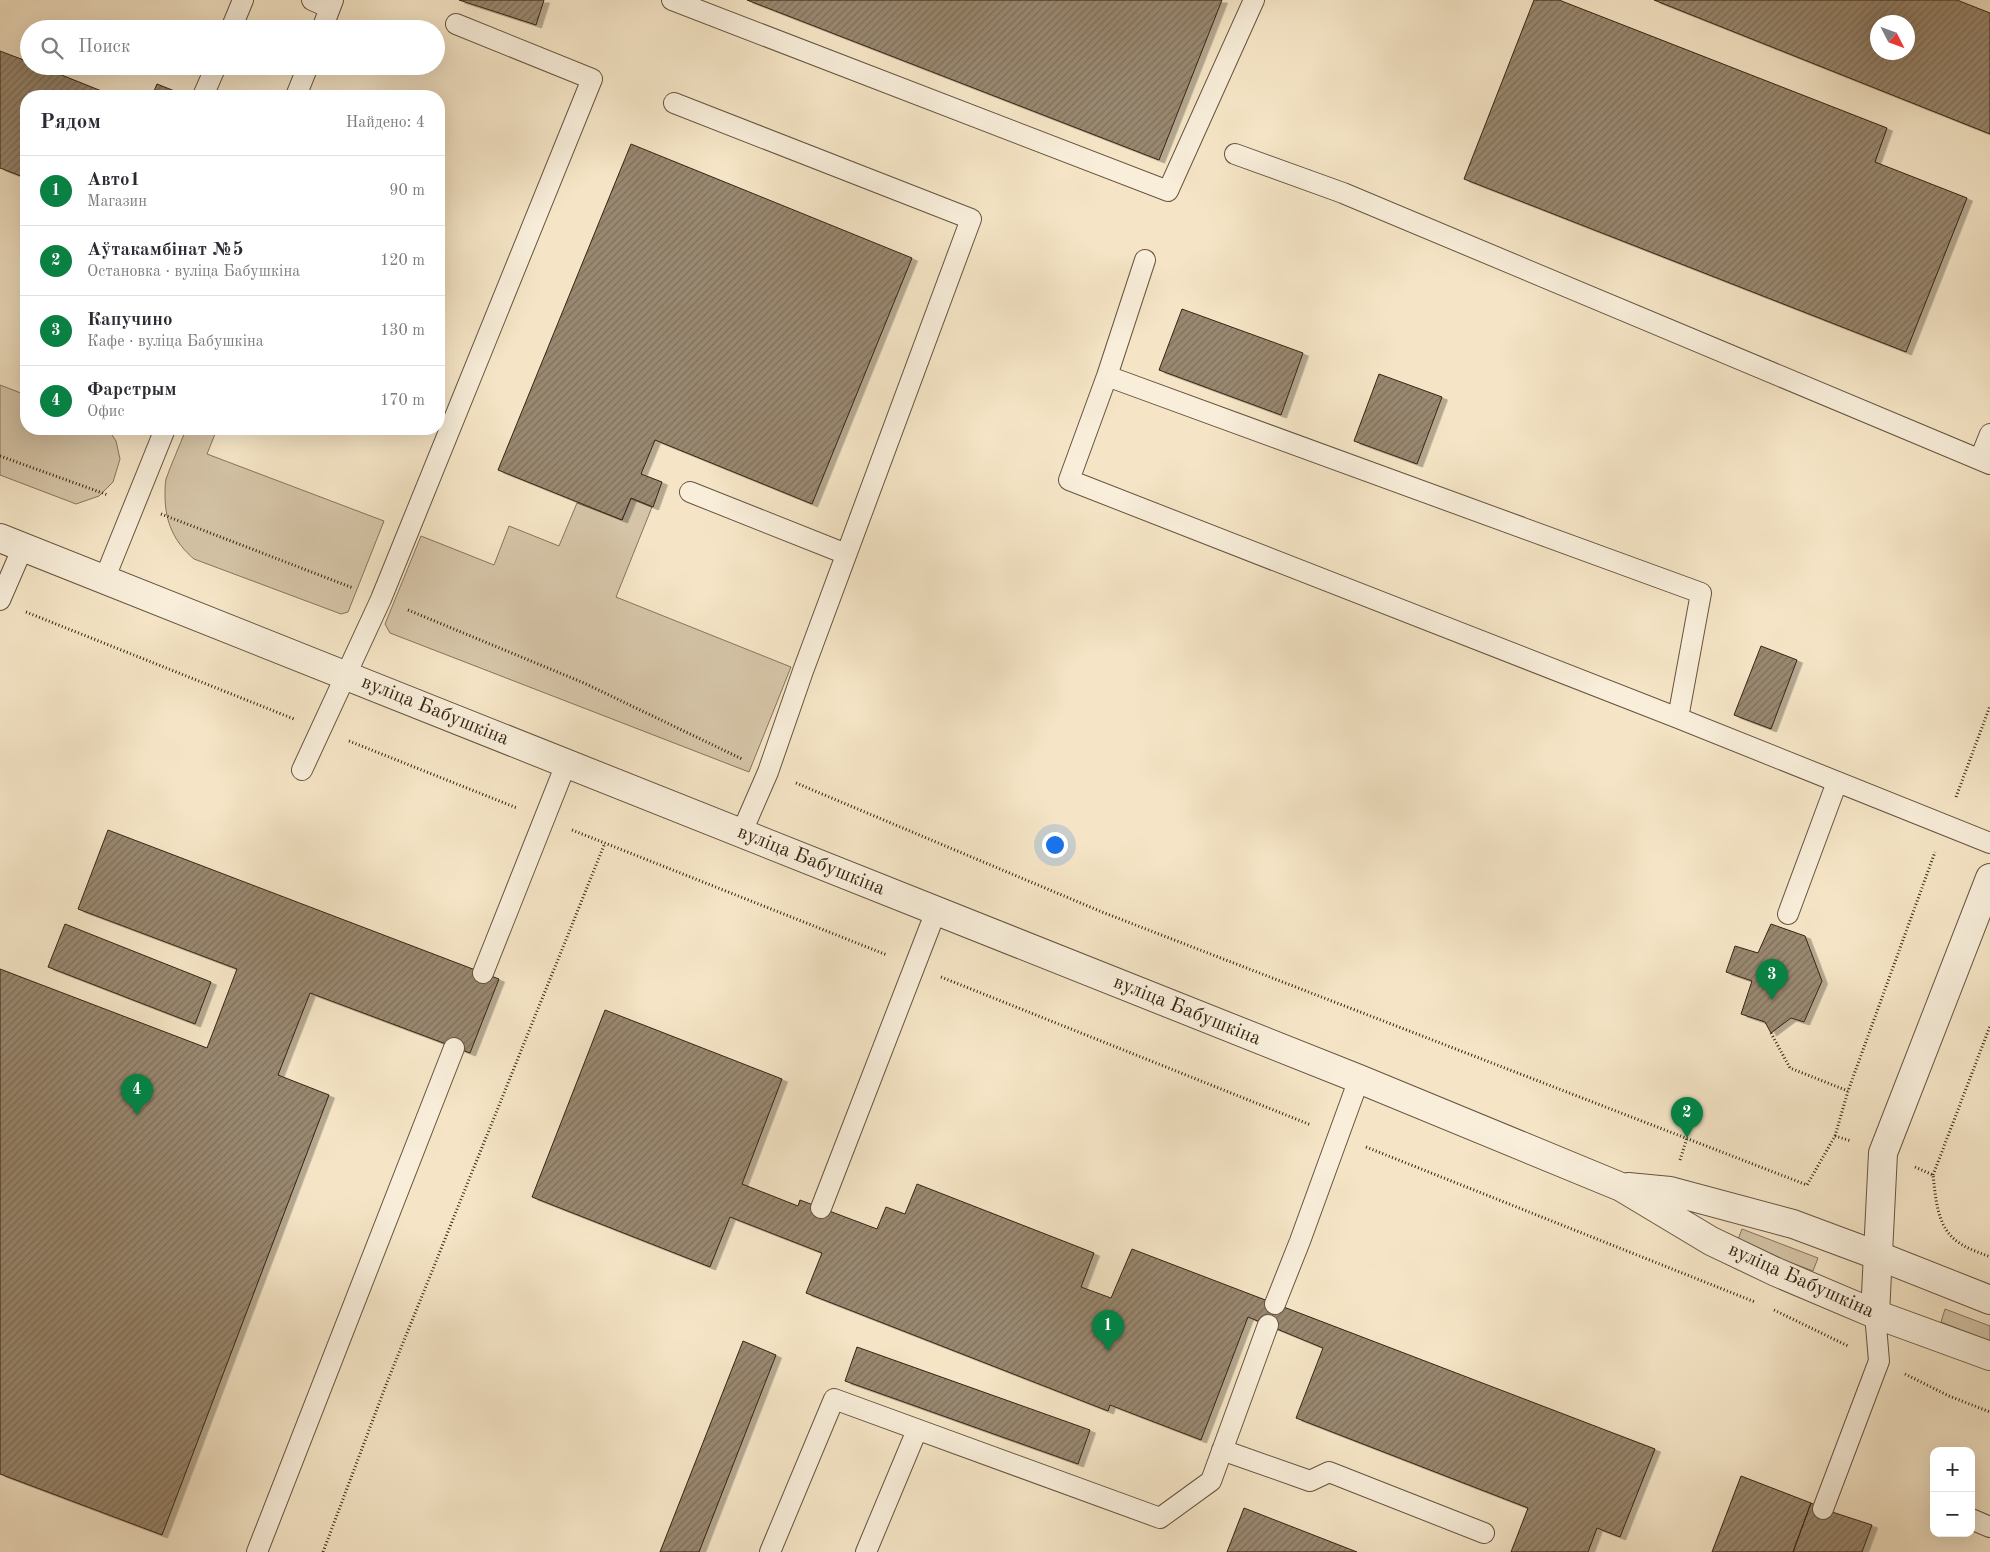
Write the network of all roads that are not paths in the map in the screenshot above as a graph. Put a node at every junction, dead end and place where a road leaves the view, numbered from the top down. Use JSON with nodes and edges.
{"nodes":[{"id":1,"x":243,"y":0,"type":"edge"},
{"id":2,"x":312,"y":0,"type":"edge"},
{"id":3,"x":672,"y":0,"type":"edge"},
{"id":4,"x":1254,"y":0,"type":"edge"},
{"id":5,"x":332,"y":4,"type":"edge"},
{"id":6,"x":235,"y":20,"type":"edge"},
{"id":7,"x":326,"y":20,"type":"edge"},
{"id":8,"x":456,"y":24,"type":"dead end"},
{"id":9,"x":212,"y":75,"type":"edge"},
{"id":10,"x":304,"y":75,"type":"edge"},
{"id":11,"x":206,"y":90,"type":"edge"},
{"id":12,"x":298,"y":90,"type":"edge"},
{"id":13,"x":674,"y":103,"type":"dead end"},
{"id":14,"x":1235,"y":154,"type":"dead end"},
{"id":15,"x":1146,"y":260,"type":"dead end"},
{"id":16,"x":1107,"y":376,"type":"junction"},
{"id":17,"x":1990,"y":434,"type":"edge"},
{"id":18,"x":163,"y":435,"type":"edge"},
{"id":19,"x":1985,"y":462,"type":"edge"},
{"id":20,"x":690,"y":492,"type":"dead end"},
{"id":21,"x":11,"y":542,"type":"edge"},
{"id":22,"x":846,"y":554,"type":"junction"},
{"id":23,"x":104,"y":580,"type":"junction"},
{"id":24,"x":0,"y":600,"type":"edge"},
{"id":25,"x":344,"y":675,"type":"junction"},
{"id":26,"x":1678,"y":718,"type":"junction"},
{"id":27,"x":566,"y":764,"type":"junction"},
{"id":28,"x":302,"y":770,"type":"dead end"},
{"id":29,"x":1837,"y":782,"type":"junction"},
{"id":30,"x":741,"y":834,"type":"junction"},
{"id":31,"x":1990,"y":844,"type":"edge"},
{"id":32,"x":1990,"y":878,"type":"edge"},
{"id":33,"x":936,"y":911,"type":"junction"},
{"id":34,"x":1788,"y":914,"type":"dead end"},
{"id":35,"x":483,"y":973,"type":"dead end"},
{"id":36,"x":454,"y":1048,"type":"dead end"},
{"id":37,"x":1359,"y":1080,"type":"junction"},
{"id":38,"x":1621,"y":1187,"type":"junction"},
{"id":39,"x":820,"y":1208,"type":"dead end"},
{"id":40,"x":1879,"y":1256,"type":"junction"},
{"id":41,"x":1990,"y":1300,"type":"edge"},
{"id":42,"x":1275,"y":1304,"type":"dead end"},
{"id":43,"x":1875,"y":1314,"type":"junction"},
{"id":44,"x":1268,"y":1325,"type":"dead end"},
{"id":45,"x":1990,"y":1356,"type":"edge"},
{"id":46,"x":917,"y":1430,"type":"junction"},
{"id":47,"x":1222,"y":1450,"type":"junction"},
{"id":48,"x":1823,"y":1509,"type":"dead end"},
{"id":49,"x":1975,"y":1520,"type":"edge"},
{"id":50,"x":1990,"y":1526,"type":"edge"},
{"id":51,"x":1484,"y":1532,"type":"dead end"},
{"id":52,"x":257,"y":1552,"type":"edge"},
{"id":53,"x":770,"y":1552,"type":"edge"},
{"id":54,"x":866,"y":1552,"type":"edge"}],
"edges":[{"from":1,"to":6,"type":"lane"},
{"from":2,"to":5,"type":"lane"},
{"from":3,"to":4,"type":"lane"},
{"from":5,"to":7,"type":"lane"},
{"from":8,"to":25,"type":"lane"},
{"from":9,"to":11,"type":"lane"},
{"from":10,"to":12,"type":"lane"},
{"from":13,"to":22,"type":"lane"},
{"from":14,"to":19,"type":"lane"},
{"from":15,"to":16,"type":"lane"},
{"from":16,"to":26,"type":"lane"},
{"from":16,"to":26,"type":"lane"},
{"from":17,"to":19,"type":"lane"},
{"from":18,"to":23,"type":"lane"},
{"from":20,"to":22,"type":"lane"},
{"from":21,"to":23,"type":"street","name":"вуліца Бабушкіна"},
{"from":21,"to":24,"type":"lane"},
{"from":22,"to":30,"type":"lane"},
{"from":23,"to":25,"type":"street","name":"вуліца Бабушкіна"},
{"from":25,"to":27,"type":"street","name":"вуліца Бабушкіна"},
{"from":25,"to":28,"type":"lane"},
{"from":26,"to":29,"type":"lane"},
{"from":27,"to":30,"type":"street","name":"вуліца Бабушкіна"},
{"from":27,"to":35,"type":"lane"},
{"from":29,"to":31,"type":"lane"},
{"from":29,"to":34,"type":"lane"},
{"from":30,"to":33,"type":"street","name":"вуліца Бабушкіна"},
{"from":32,"to":40,"type":"street"},
{"from":33,"to":37,"type":"street","name":"вуліца Бабушкіна"},
{"from":33,"to":39,"type":"lane"},
{"from":36,"to":52,"type":"lane"},
{"from":37,"to":38,"type":"street","name":"вуліца Бабушкіна"},
{"from":37,"to":42,"type":"lane"},
{"from":38,"to":40,"type":"street","name":"вуліца Бабушкіна"},
{"from":38,"to":43,"type":"street","name":"вуліца Бабушкіна"},
{"from":40,"to":41,"type":"street","name":"вуліца Бабушкіна"},
{"from":40,"to":43,"type":"street"},
{"from":43,"to":45,"type":"street","name":"вуліца Бабушкіна"},
{"from":43,"to":48,"type":"lane"},
{"from":44,"to":47,"type":"lane"},
{"from":46,"to":47,"type":"lane"},
{"from":46,"to":53,"type":"lane"},
{"from":46,"to":54,"type":"lane"},
{"from":47,"to":51,"type":"lane"},
{"from":49,"to":50,"type":"lane"}]}
